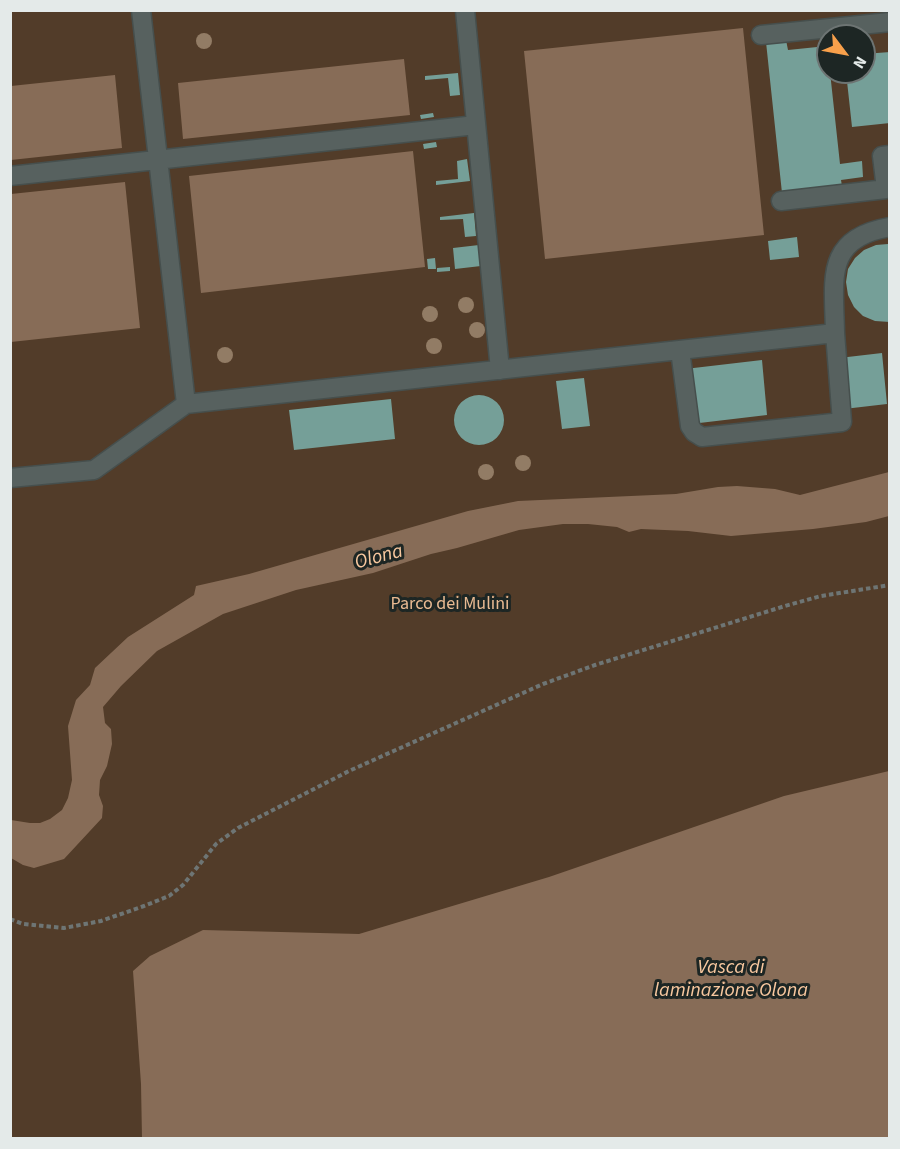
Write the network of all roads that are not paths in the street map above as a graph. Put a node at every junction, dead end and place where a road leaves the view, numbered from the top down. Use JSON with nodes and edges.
{"nodes":[{"id":1,"x":141,"y":10,"type":"edge"},
{"id":2,"x":465,"y":10,"type":"edge"},
{"id":3,"x":890,"y":22,"type":"edge"},
{"id":4,"x":761,"y":35,"type":"dead end"},
{"id":5,"x":476,"y":125,"type":"junction"},
{"id":6,"x":890,"y":155,"type":"edge"},
{"id":7,"x":158,"y":160,"type":"junction"},
{"id":8,"x":10,"y":176,"type":"edge"},
{"id":9,"x":781,"y":201,"type":"dead end"},
{"id":10,"x":890,"y":227,"type":"edge"},
{"id":11,"x":835,"y":333,"type":"junction"},
{"id":12,"x":680,"y":350,"type":"junction"},
{"id":13,"x":500,"y":370,"type":"junction"},
{"id":14,"x":186,"y":404,"type":"junction"},
{"id":15,"x":10,"y":478,"type":"edge"}],
"edges":[{"from":1,"to":7,"type":"lane"},
{"from":2,"to":5,"type":"lane"},
{"from":3,"to":4,"type":"lane"},
{"from":5,"to":7,"type":"lane"},
{"from":5,"to":13,"type":"lane"},
{"from":6,"to":9,"type":"lane"},
{"from":7,"to":8,"type":"lane"},
{"from":7,"to":14,"type":"lane"},
{"from":10,"to":11,"type":"lane"},
{"from":11,"to":12,"type":"lane"},
{"from":11,"to":12,"type":"lane"},
{"from":12,"to":13,"type":"lane"},
{"from":13,"to":14,"type":"lane"},
{"from":14,"to":15,"type":"lane"}]}
